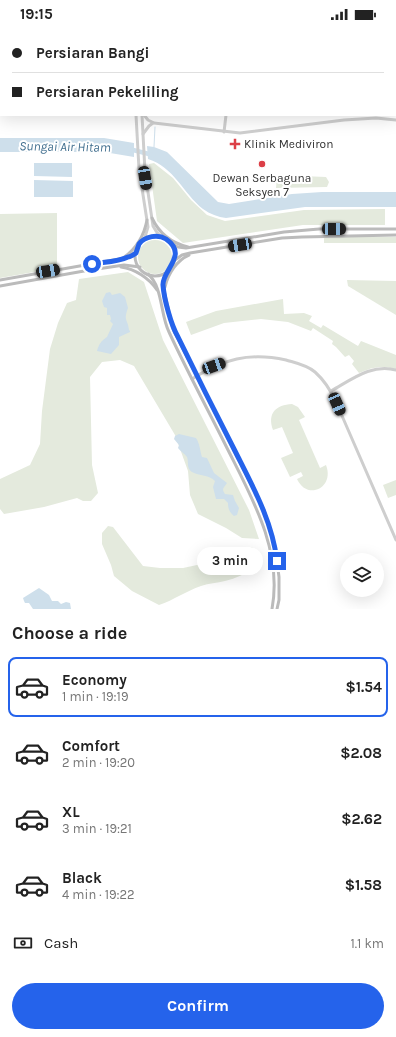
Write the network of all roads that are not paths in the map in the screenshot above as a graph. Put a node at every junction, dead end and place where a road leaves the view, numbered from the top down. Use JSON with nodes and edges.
{"nodes":[{"id":1,"x":136,"y":116,"type":"edge"},
{"id":2,"x":143,"y":116,"type":"edge"},
{"id":3,"x":144,"y":116,"type":"edge"},
{"id":4,"x":226,"y":116,"type":"edge"},
{"id":5,"x":396,"y":120,"type":"edge"},
{"id":6,"x":154,"y":123,"type":"junction"},
{"id":7,"x":224,"y":132,"type":"junction"},
{"id":8,"x":143,"y":134,"type":"junction"},
{"id":9,"x":152,"y":218,"type":"junction"},
{"id":10,"x":147,"y":220,"type":"junction"},
{"id":11,"x":396,"y":229,"type":"edge"},
{"id":12,"x":396,"y":235,"type":"edge"},
{"id":13,"x":161,"y":237,"type":"junction"},
{"id":14,"x":144,"y":240,"type":"junction"},
{"id":15,"x":170,"y":243,"type":"junction"},
{"id":16,"x":192,"y":248,"type":"junction"},
{"id":17,"x":136,"y":252,"type":"junction"},
{"id":18,"x":199,"y":252,"type":"junction"},
{"id":19,"x":121,"y":259,"type":"junction"},
{"id":20,"x":175,"y":260,"type":"junction"},
{"id":21,"x":115,"y":266,"type":"junction"},
{"id":22,"x":140,"y":267,"type":"junction"},
{"id":23,"x":167,"y":271,"type":"junction"},
{"id":24,"x":148,"y":274,"type":"junction"},
{"id":25,"x":0,"y":280,"type":"edge"},
{"id":26,"x":0,"y":286,"type":"edge"},
{"id":27,"x":164,"y":290,"type":"junction"},
{"id":28,"x":158,"y":294,"type":"junction"},
{"id":29,"x":396,"y":370,"type":"edge"},
{"id":30,"x":197,"y":376,"type":"junction"},
{"id":31,"x":192,"y":379,"type":"junction"},
{"id":32,"x":331,"y":391,"type":"junction"},
{"id":33,"x":396,"y":540,"type":"edge"},
{"id":34,"x":272,"y":609,"type":"edge"},
{"id":35,"x":277,"y":609,"type":"edge"}],
"edges":[{"from":1,"to":10,"type":"street"},
{"from":2,"to":8,"type":"street"},
{"from":3,"to":6,"type":"street"},
{"from":4,"to":7,"type":"street"},
{"from":5,"to":7,"type":"street"},
{"from":6,"to":7,"type":"street"},
{"from":6,"to":8,"type":"street"},
{"from":8,"to":9,"type":"street"},
{"from":9,"to":13,"type":"street"},
{"from":9,"to":16,"type":"main road"},
{"from":10,"to":14,"type":"street"},
{"from":10,"to":19,"type":"main road"},
{"from":11,"to":16,"type":"main road"},
{"from":12,"to":18,"type":"main road"},
{"from":13,"to":14,"type":"main road"},
{"from":13,"to":15,"type":"main road"},
{"from":14,"to":17,"type":"main road"},
{"from":15,"to":16,"type":"main road"},
{"from":15,"to":20,"type":"main road"},
{"from":17,"to":19,"type":"main road"},
{"from":17,"to":22,"type":"main road"},
{"from":18,"to":20,"type":"main road"},
{"from":18,"to":27,"type":"main road"},
{"from":19,"to":25,"type":"main road"},
{"from":20,"to":23,"type":"main road"},
{"from":21,"to":22,"type":"main road"},
{"from":21,"to":26,"type":"main road"},
{"from":21,"to":28,"type":"main road"},
{"from":22,"to":24,"type":"main road"},
{"from":23,"to":24,"type":"main road"},
{"from":23,"to":27,"type":"main road"},
{"from":24,"to":28,"type":"main road"},
{"from":27,"to":30,"type":"main road"},
{"from":28,"to":31,"type":"main road"},
{"from":29,"to":32,"type":"street"},
{"from":30,"to":31,"type":"street"},
{"from":30,"to":32,"type":"street"},
{"from":30,"to":35,"type":"main road"},
{"from":31,"to":34,"type":"main road"},
{"from":32,"to":33,"type":"street"}]}
